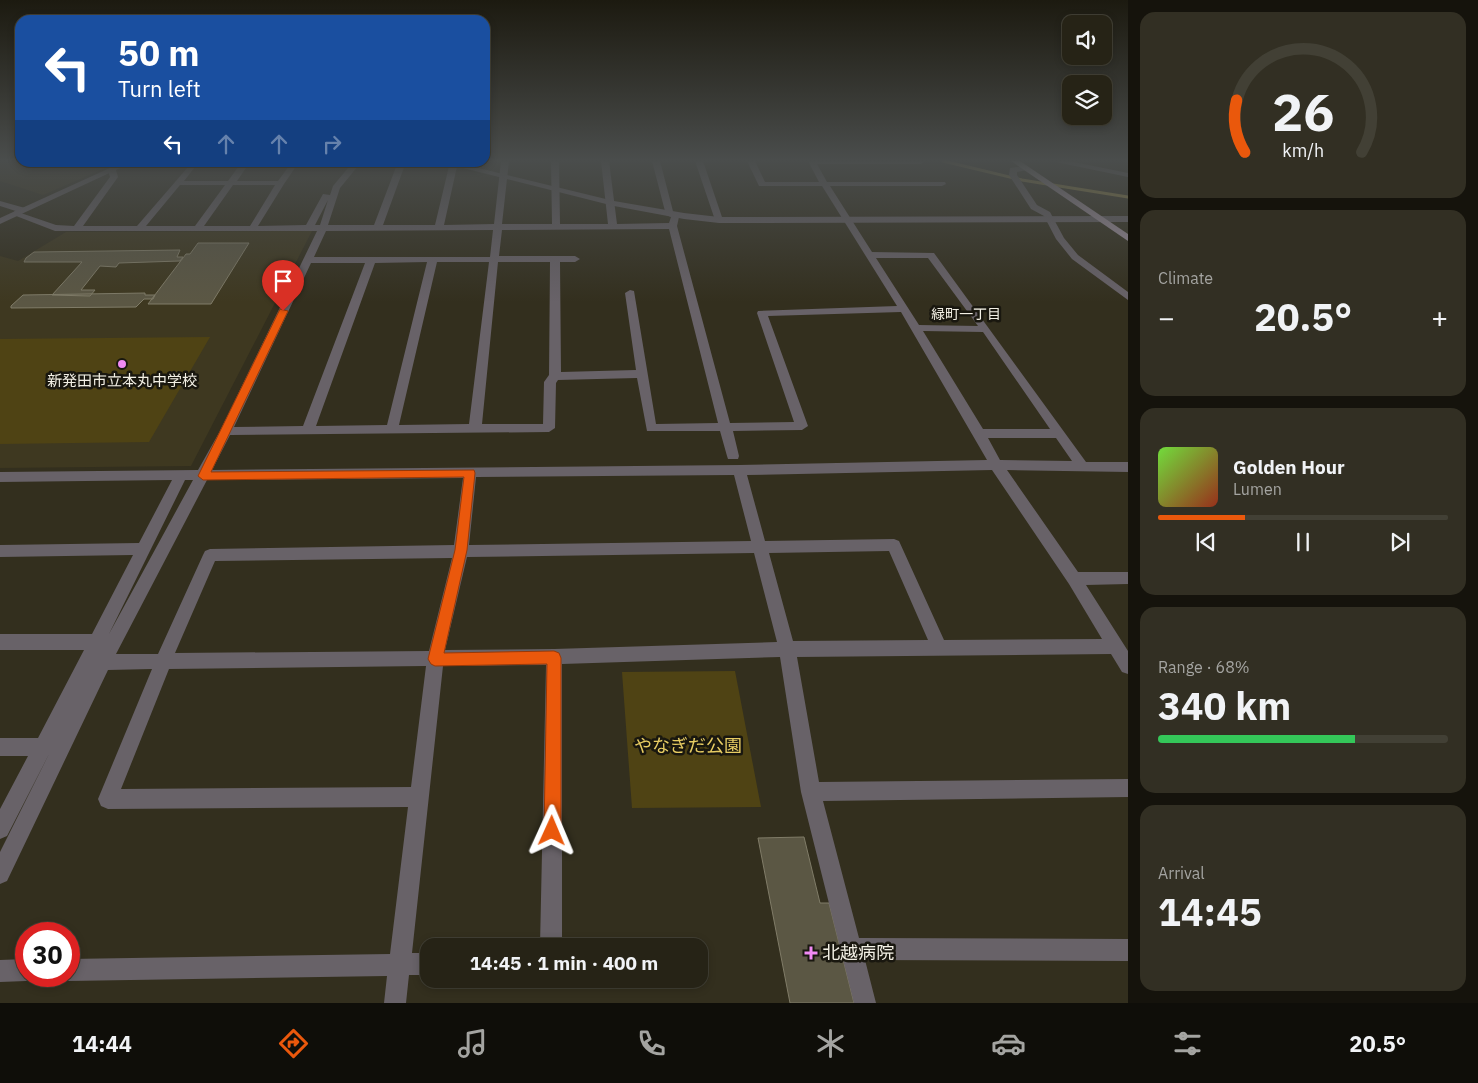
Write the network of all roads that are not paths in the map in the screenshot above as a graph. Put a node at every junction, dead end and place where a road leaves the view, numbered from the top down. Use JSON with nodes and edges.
{"nodes":[{"id":1,"x":10,"y":208,"type":"edge"},
{"id":2,"x":28,"y":208,"type":"edge"},
{"id":3,"x":91,"y":208,"type":"edge"},
{"id":4,"x":158,"y":208,"type":"edge"},
{"id":5,"x":212,"y":208,"type":"edge"},
{"id":6,"x":265,"y":208,"type":"edge"},
{"id":7,"x":320,"y":208,"type":"edge"},
{"id":8,"x":330,"y":208,"type":"edge"},
{"id":9,"x":385,"y":208,"type":"edge"},
{"id":10,"x":444,"y":208,"type":"edge"},
{"id":11,"x":500,"y":208,"type":"edge"},
{"id":12,"x":556,"y":208,"type":"edge"},
{"id":13,"x":611,"y":208,"type":"edge"},
{"id":14,"x":632,"y":208,"type":"edge"},
{"id":15,"x":670,"y":208,"type":"edge"},
{"id":16,"x":715,"y":208,"type":"edge"},
{"id":17,"x":840,"y":208,"type":"edge"},
{"id":18,"x":1035,"y":208,"type":"edge"},
{"id":19,"x":1085,"y":208,"type":"edge"},
{"id":20,"x":18,"y":212,"type":"junction"},
{"id":21,"x":1100,"y":218,"type":"junction"},
{"id":22,"x":1128,"y":218,"type":"edge"},
{"id":23,"x":673,"y":219,"type":"junction"},
{"id":24,"x":846,"y":219,"type":"junction"},
{"id":25,"x":1050,"y":219,"type":"junction"},
{"id":26,"x":719,"y":220,"type":"junction"},
{"id":27,"x":0,"y":222,"type":"edge"},
{"id":28,"x":499,"y":226,"type":"junction"},
{"id":29,"x":556,"y":226,"type":"junction"},
{"id":30,"x":378,"y":227,"type":"junction"},
{"id":31,"x":439,"y":227,"type":"junction"},
{"id":32,"x":613,"y":227,"type":"junction"},
{"id":33,"x":197,"y":228,"type":"junction"},
{"id":34,"x":309,"y":228,"type":"junction"},
{"id":35,"x":323,"y":228,"type":"junction"},
{"id":36,"x":76,"y":229,"type":"junction"},
{"id":37,"x":139,"y":229,"type":"junction"},
{"id":38,"x":252,"y":229,"type":"junction"},
{"id":39,"x":1128,"y":238,"type":"edge"},
{"id":40,"x":869,"y":256,"type":"junction"},
{"id":41,"x":433,"y":259,"type":"junction"},
{"id":42,"x":494,"y":259,"type":"junction"},
{"id":43,"x":556,"y":259,"type":"junction"},
{"id":44,"x":575,"y":259,"type":"dead end"},
{"id":45,"x":308,"y":260,"type":"junction"},
{"id":46,"x":371,"y":260,"type":"junction"},
{"id":47,"x":630,"y":293,"type":"dead end"},
{"id":48,"x":1128,"y":297,"type":"edge"},
{"id":49,"x":902,"y":309,"type":"junction"},
{"id":50,"x":916,"y":328,"type":"junction"},
{"id":51,"x":986,"y":329,"type":"junction"},
{"id":52,"x":641,"y":374,"type":"junction"},
{"id":53,"x":555,"y":376,"type":"junction"},
{"id":54,"x":724,"y":426,"type":"junction"},
{"id":55,"x":392,"y":429,"type":"junction"},
{"id":56,"x":475,"y":429,"type":"junction"},
{"id":57,"x":308,"y":430,"type":"junction"},
{"id":58,"x":226,"y":431,"type":"junction"},
{"id":59,"x":979,"y":433,"type":"junction"},
{"id":60,"x":1059,"y":434,"type":"junction"},
{"id":61,"x":736,"y":463,"type":"junction"},
{"id":62,"x":996,"y":465,"type":"junction"},
{"id":63,"x":1083,"y":467,"type":"junction"},
{"id":64,"x":1128,"y":467,"type":"edge"},
{"id":65,"x":470,"y":473,"type":"junction"},
{"id":66,"x":180,"y":476,"type":"junction"},
{"id":67,"x":203,"y":476,"type":"junction"},
{"id":68,"x":0,"y":477,"type":"edge"},
{"id":69,"x":759,"y":546,"type":"junction"},
{"id":70,"x":143,"y":549,"type":"junction"},
{"id":71,"x":461,"y":550,"type":"junction"},
{"id":72,"x":0,"y":551,"type":"edge"},
{"id":73,"x":1128,"y":578,"type":"edge"},
{"id":74,"x":1074,"y":579,"type":"junction"},
{"id":75,"x":0,"y":642,"type":"edge"},
{"id":76,"x":97,"y":642,"type":"junction"},
{"id":77,"x":1114,"y":646,"type":"junction"},
{"id":78,"x":939,"y":647,"type":"junction"},
{"id":79,"x":786,"y":650,"type":"junction"},
{"id":80,"x":554,"y":658,"type":"junction"},
{"id":81,"x":435,"y":659,"type":"junction"},
{"id":82,"x":104,"y":662,"type":"junction"},
{"id":83,"x":163,"y":662,"type":"junction"},
{"id":84,"x":1128,"y":666,"type":"edge"},
{"id":85,"x":0,"y":747,"type":"edge"},
{"id":86,"x":43,"y":747,"type":"junction"},
{"id":87,"x":1128,"y":788,"type":"edge"},
{"id":88,"x":811,"y":792,"type":"junction"},
{"id":89,"x":419,"y":797,"type":"junction"},
{"id":90,"x":0,"y":829,"type":"edge"},
{"id":91,"x":0,"y":874,"type":"edge"},
{"id":92,"x":551,"y":938,"type":"edge"},
{"id":93,"x":851,"y":949,"type":"junction"},
{"id":94,"x":1128,"y":950,"type":"edge"},
{"id":95,"x":420,"y":964,"type":"edge"},
{"id":96,"x":400,"y":965,"type":"junction"},
{"id":97,"x":0,"y":970,"type":"edge"},
{"id":98,"x":15,"y":970,"type":"edge"},
{"id":99,"x":80,"y":970,"type":"edge"},
{"id":100,"x":395,"y":1003,"type":"edge"},
{"id":101,"x":865,"y":1003,"type":"edge"}],
"edges":[{"from":1,"to":20,"type":"street"},
{"from":2,"to":20,"type":"street"},
{"from":3,"to":36,"type":"street"},
{"from":4,"to":37,"type":"street"},
{"from":5,"to":33,"type":"street"},
{"from":6,"to":38,"type":"street"},
{"from":7,"to":34,"type":"street"},
{"from":8,"to":35,"type":"street"},
{"from":9,"to":30,"type":"street"},
{"from":10,"to":31,"type":"street"},
{"from":11,"to":28,"type":"street"},
{"from":12,"to":29,"type":"street"},
{"from":13,"to":32,"type":"street"},
{"from":14,"to":23,"type":"street"},
{"from":15,"to":23,"type":"street"},
{"from":16,"to":26,"type":"street"},
{"from":17,"to":24,"type":"street"},
{"from":18,"to":25,"type":"street"},
{"from":19,"to":21,"type":"main road"},
{"from":20,"to":27,"type":"street"},
{"from":20,"to":36,"type":"street"},
{"from":21,"to":22,"type":"street"},
{"from":21,"to":25,"type":"street"},
{"from":21,"to":39,"type":"main road"},
{"from":23,"to":26,"type":"street"},
{"from":23,"to":32,"type":"street"},
{"from":23,"to":54,"type":"street"},
{"from":24,"to":25,"type":"street"},
{"from":24,"to":26,"type":"street"},
{"from":24,"to":40,"type":"street"},
{"from":25,"to":48,"type":"street"},
{"from":28,"to":29,"type":"street"},
{"from":28,"to":31,"type":"street"},
{"from":28,"to":42,"type":"street"},
{"from":29,"to":32,"type":"street"},
{"from":30,"to":31,"type":"street"},
{"from":30,"to":35,"type":"street"},
{"from":33,"to":37,"type":"street"},
{"from":33,"to":38,"type":"street"},
{"from":34,"to":35,"type":"street"},
{"from":34,"to":38,"type":"street"},
{"from":35,"to":45,"type":"street"},
{"from":36,"to":37,"type":"street"},
{"from":40,"to":49,"type":"street"},
{"from":40,"to":51,"type":"street"},
{"from":41,"to":42,"type":"street"},
{"from":41,"to":46,"type":"street"},
{"from":41,"to":55,"type":"street"},
{"from":42,"to":43,"type":"street"},
{"from":42,"to":56,"type":"street"},
{"from":43,"to":44,"type":"street"},
{"from":43,"to":53,"type":"street"},
{"from":45,"to":46,"type":"street"},
{"from":45,"to":58,"type":"street"},
{"from":46,"to":57,"type":"street"},
{"from":47,"to":52,"type":"street"},
{"from":49,"to":50,"type":"street"},
{"from":49,"to":54,"type":"street"},
{"from":50,"to":51,"type":"street"},
{"from":50,"to":59,"type":"street"},
{"from":51,"to":60,"type":"street"},
{"from":52,"to":53,"type":"street"},
{"from":52,"to":54,"type":"street"},
{"from":53,"to":56,"type":"street"},
{"from":54,"to":61,"type":"street"},
{"from":55,"to":56,"type":"street"},
{"from":55,"to":57,"type":"street"},
{"from":57,"to":58,"type":"street"},
{"from":58,"to":67,"type":"street"},
{"from":59,"to":60,"type":"street"},
{"from":59,"to":62,"type":"street"},
{"from":60,"to":63,"type":"street"},
{"from":61,"to":62,"type":"street"},
{"from":61,"to":65,"type":"street"},
{"from":61,"to":69,"type":"street"},
{"from":62,"to":63,"type":"street"},
{"from":62,"to":74,"type":"street"},
{"from":63,"to":64,"type":"street"},
{"from":65,"to":67,"type":"street"},
{"from":65,"to":71,"type":"street"},
{"from":66,"to":67,"type":"street"},
{"from":66,"to":68,"type":"street"},
{"from":66,"to":70,"type":"street"},
{"from":67,"to":82,"type":"street"},
{"from":69,"to":71,"type":"street"},
{"from":69,"to":78,"type":"street"},
{"from":69,"to":79,"type":"street"},
{"from":70,"to":72,"type":"street"},
{"from":70,"to":76,"type":"street"},
{"from":71,"to":81,"type":"street"},
{"from":71,"to":83,"type":"street"},
{"from":73,"to":74,"type":"street"},
{"from":74,"to":77,"type":"street"},
{"from":75,"to":76,"type":"street"},
{"from":76,"to":86,"type":"street"},
{"from":77,"to":78,"type":"street"},
{"from":77,"to":84,"type":"street"},
{"from":78,"to":79,"type":"street"},
{"from":79,"to":80,"type":"street"},
{"from":79,"to":88,"type":"street"},
{"from":80,"to":81,"type":"street"},
{"from":80,"to":92,"type":"street"},
{"from":81,"to":83,"type":"street"},
{"from":81,"to":89,"type":"street"},
{"from":82,"to":83,"type":"street"},
{"from":82,"to":91,"type":"street"},
{"from":83,"to":89,"type":"street"},
{"from":85,"to":86,"type":"street"},
{"from":86,"to":90,"type":"street"},
{"from":87,"to":88,"type":"street"},
{"from":88,"to":93,"type":"street"},
{"from":89,"to":96,"type":"street"},
{"from":93,"to":94,"type":"street"},
{"from":93,"to":101,"type":"street"},
{"from":95,"to":96,"type":"street"},
{"from":96,"to":99,"type":"street"},
{"from":96,"to":100,"type":"street"},
{"from":97,"to":98,"type":"street"}]}
